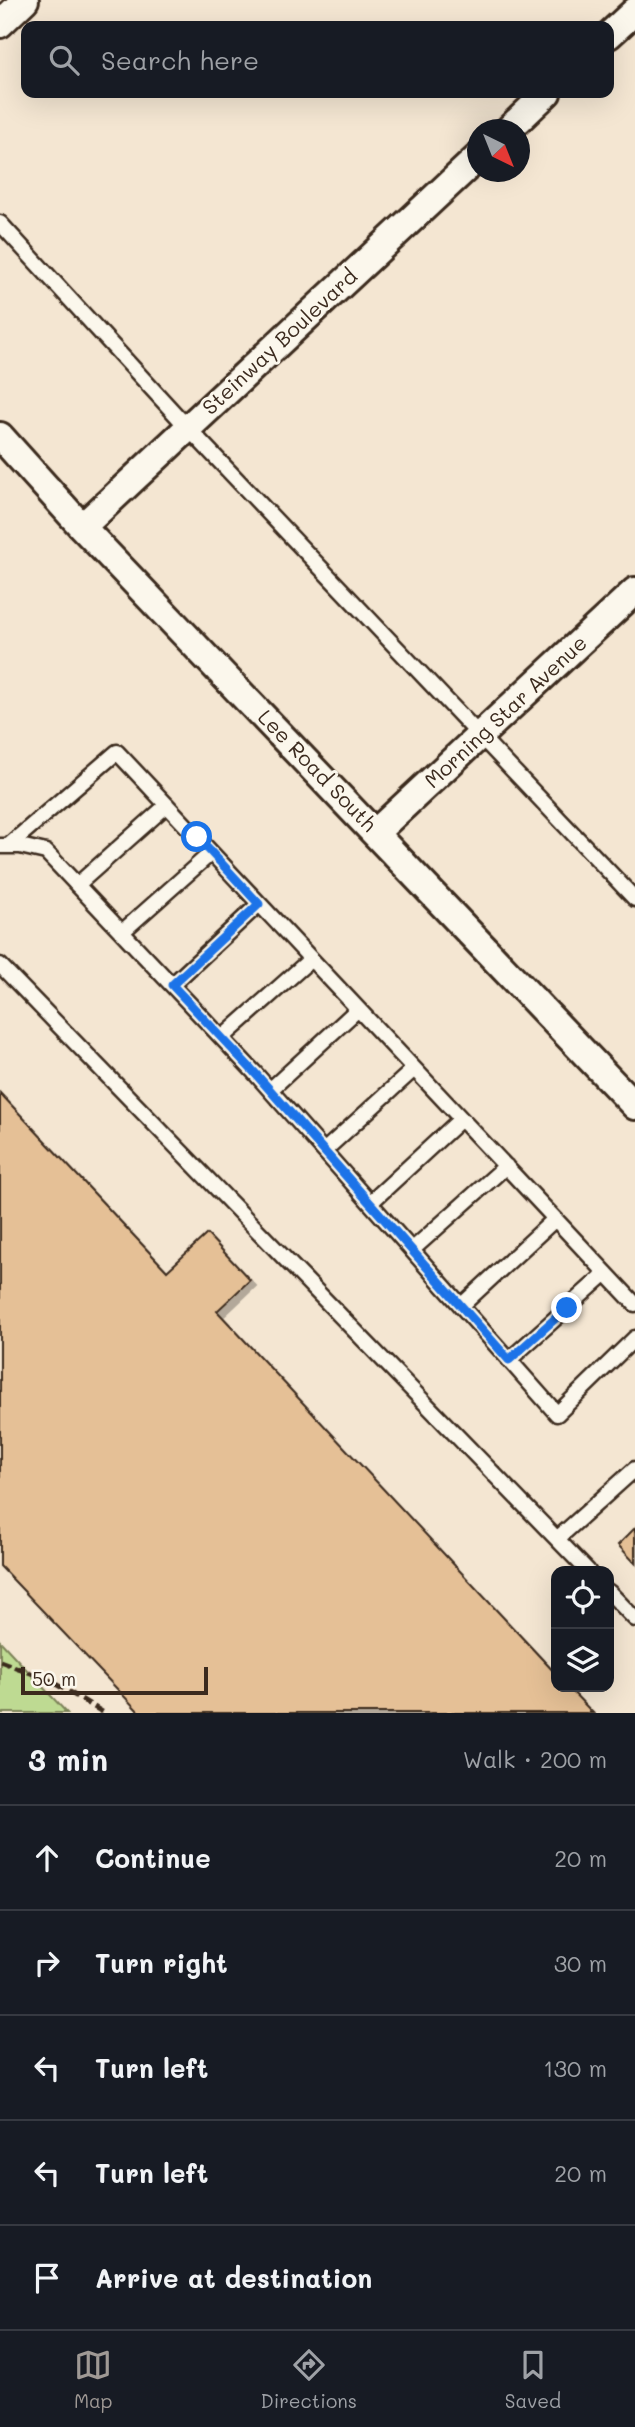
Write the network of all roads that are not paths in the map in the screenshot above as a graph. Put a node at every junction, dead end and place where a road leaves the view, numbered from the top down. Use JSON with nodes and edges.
{"nodes":[{"id":1,"x":25,"y":0,"type":"edge"},
{"id":2,"x":635,"y":11,"type":"edge"},
{"id":3,"x":0,"y":24,"type":"edge"},
{"id":4,"x":614,"y":30,"type":"edge"},
{"id":5,"x":542,"y":98,"type":"edge"},
{"id":6,"x":520,"y":119,"type":"edge"},
{"id":7,"x":467,"y":168,"type":"edge"},
{"id":8,"x":0,"y":223,"type":"edge"},
{"id":9,"x":188,"y":428,"type":"junction"},
{"id":10,"x":0,"y":436,"type":"edge"},
{"id":11,"x":82,"y":527,"type":"junction"},
{"id":12,"x":635,"y":591,"type":"edge"},
{"id":13,"x":480,"y":736,"type":"junction"},
{"id":14,"x":167,"y":805,"type":"junction"},
{"id":15,"x":376,"y":832,"type":"junction"},
{"id":16,"x":4,"y":846,"type":"edge"},
{"id":17,"x":211,"y":853,"type":"junction"},
{"id":18,"x":77,"y":884,"type":"junction"},
{"id":19,"x":635,"y":899,"type":"edge"},
{"id":20,"x":259,"y":904,"type":"junction"},
{"id":21,"x":122,"y":932,"type":"junction"},
{"id":22,"x":311,"y":959,"type":"junction"},
{"id":23,"x":0,"y":965,"type":"edge"},
{"id":24,"x":172,"y":985,"type":"junction"},
{"id":25,"x":358,"y":1009,"type":"junction"},
{"id":26,"x":222,"y":1038,"type":"junction"},
{"id":27,"x":414,"y":1069,"type":"junction"},
{"id":28,"x":270,"y":1090,"type":"junction"},
{"id":29,"x":635,"y":1106,"type":"edge"},
{"id":30,"x":461,"y":1119,"type":"junction"},
{"id":31,"x":324,"y":1151,"type":"junction"},
{"id":32,"x":506,"y":1166,"type":"junction"},
{"id":33,"x":370,"y":1203,"type":"junction"},
{"id":34,"x":555,"y":1219,"type":"junction"},
{"id":35,"x":412,"y":1250,"type":"junction"},
{"id":36,"x":606,"y":1273,"type":"junction"},
{"id":37,"x":635,"y":1304,"type":"edge"},
{"id":38,"x":461,"y":1306,"type":"junction"},
{"id":39,"x":635,"y":1338,"type":"edge"},
{"id":40,"x":509,"y":1360,"type":"junction"},
{"id":41,"x":635,"y":1469,"type":"edge"},
{"id":42,"x":557,"y":1539,"type":"junction"},
{"id":43,"x":583,"y":1566,"type":"edge"},
{"id":44,"x":614,"y":1597,"type":"edge"},
{"id":45,"x":635,"y":1619,"type":"edge"}],
"edges":[{"from":1,"to":3,"type":"street"},
{"from":2,"to":4,"type":"street"},
{"from":5,"to":6,"type":"street"},
{"from":7,"to":9,"type":"street","name":"Steinway Boulevard"},
{"from":8,"to":9,"type":"lane"},
{"from":9,"to":11,"type":"street","name":"Steinway Boulevard"},
{"from":9,"to":13,"type":"lane"},
{"from":10,"to":11,"type":"street","name":"Lee Road South"},
{"from":11,"to":15,"type":"street","name":"Lee Road South"},
{"from":12,"to":13,"type":"street","name":"Morning Star Avenue"},
{"from":13,"to":15,"type":"street","name":"Morning Star Avenue"},
{"from":13,"to":19,"type":"lane"},
{"from":14,"to":16,"type":"lane"},
{"from":14,"to":17,"type":"lane"},
{"from":14,"to":18,"type":"lane"},
{"from":15,"to":29,"type":"street","name":"Lee Road South"},
{"from":16,"to":18,"type":"lane"},
{"from":17,"to":20,"type":"lane"},
{"from":17,"to":21,"type":"lane"},
{"from":18,"to":21,"type":"lane"},
{"from":20,"to":22,"type":"lane"},
{"from":20,"to":24,"type":"lane"},
{"from":21,"to":24,"type":"lane"},
{"from":22,"to":25,"type":"lane"},
{"from":22,"to":26,"type":"lane"},
{"from":23,"to":42,"type":"lane"},
{"from":24,"to":26,"type":"lane"},
{"from":25,"to":27,"type":"lane"},
{"from":25,"to":28,"type":"lane"},
{"from":26,"to":28,"type":"lane"},
{"from":27,"to":30,"type":"lane"},
{"from":27,"to":31,"type":"lane"},
{"from":28,"to":31,"type":"lane"},
{"from":30,"to":32,"type":"lane"},
{"from":30,"to":33,"type":"lane"},
{"from":31,"to":33,"type":"lane"},
{"from":32,"to":34,"type":"lane"},
{"from":32,"to":35,"type":"lane"},
{"from":33,"to":35,"type":"lane"},
{"from":34,"to":36,"type":"lane"},
{"from":34,"to":38,"type":"lane"},
{"from":35,"to":38,"type":"lane"},
{"from":36,"to":37,"type":"lane"},
{"from":36,"to":40,"type":"lane"},
{"from":38,"to":40,"type":"lane"},
{"from":39,"to":40,"type":"lane"},
{"from":41,"to":42,"type":"lane"},
{"from":42,"to":43,"type":"lane"},
{"from":44,"to":45,"type":"lane"}]}
